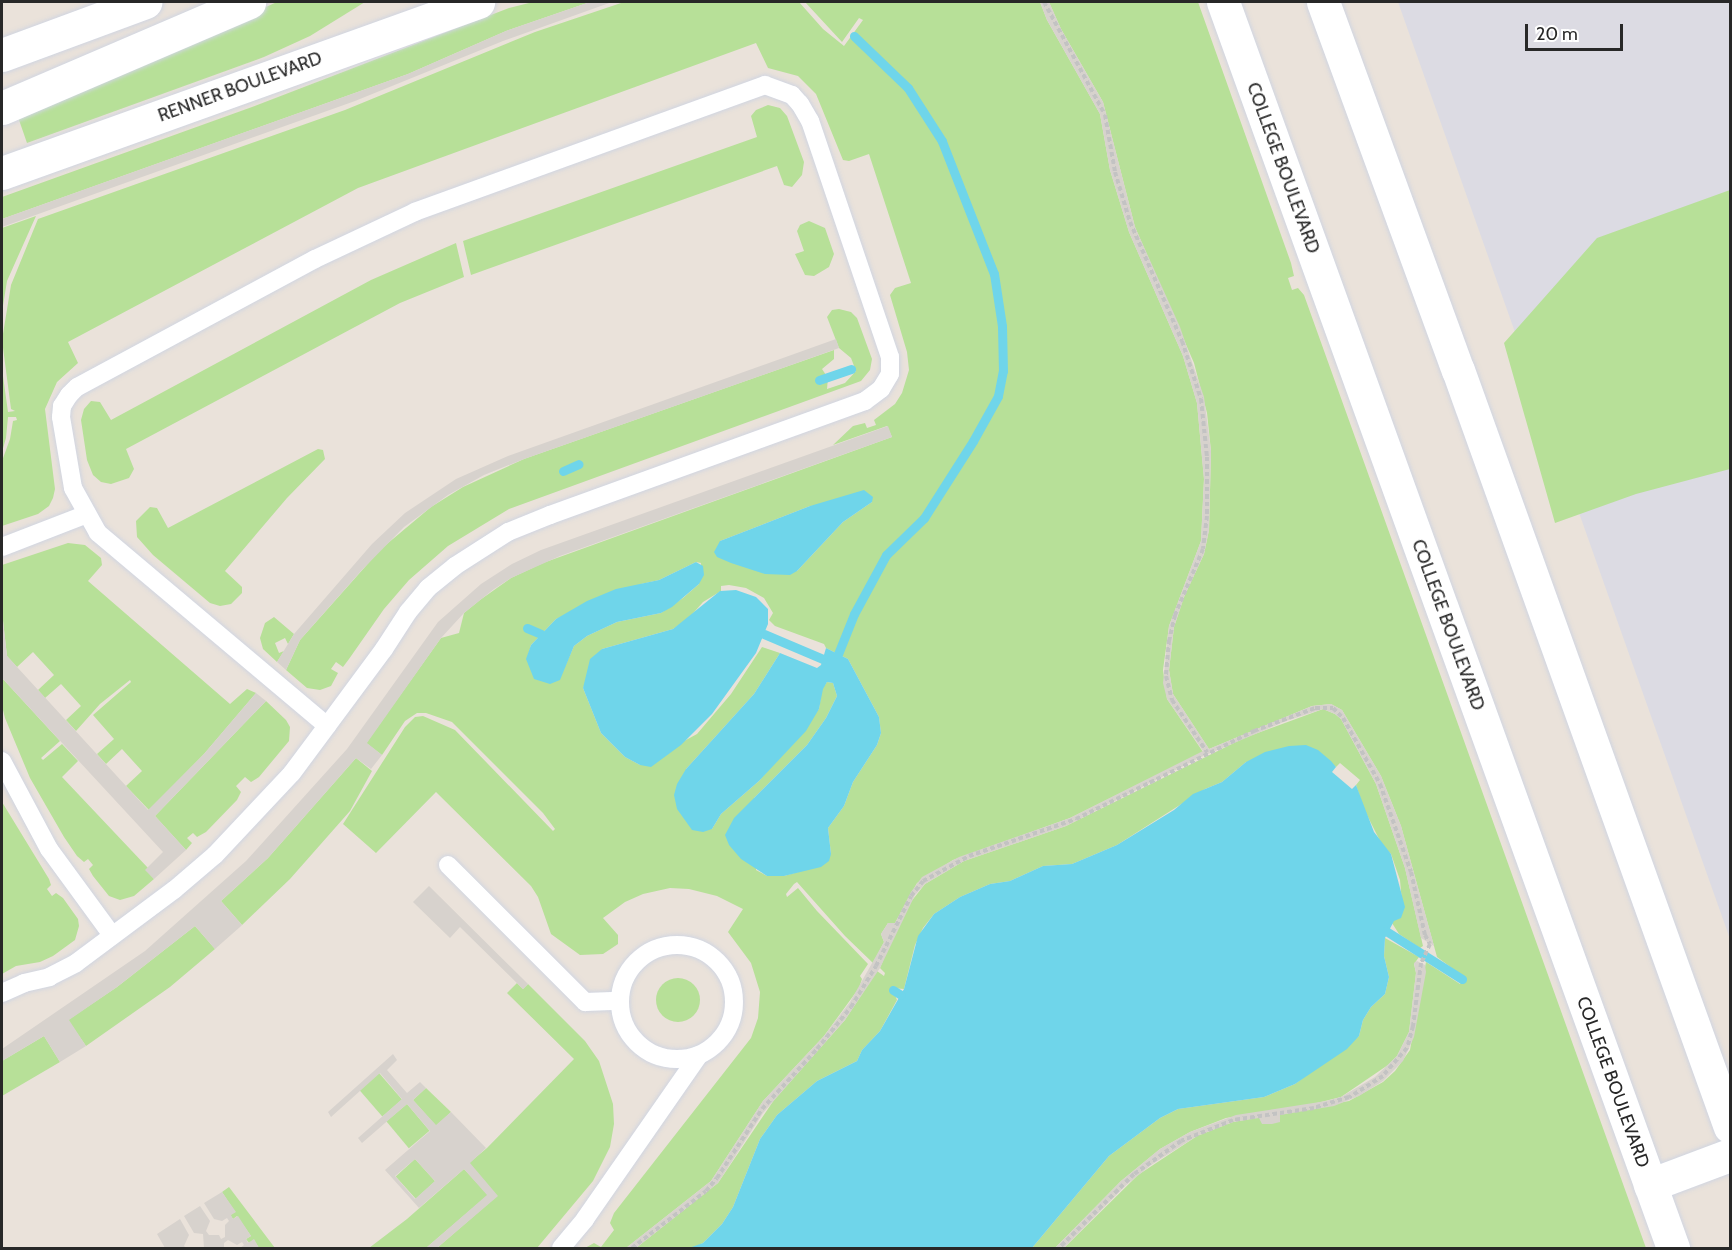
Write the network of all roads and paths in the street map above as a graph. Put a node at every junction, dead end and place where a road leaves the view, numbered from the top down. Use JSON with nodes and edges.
{"nodes":[{"id":1,"x":145,"y":2,"type":"edge"},
{"id":2,"x":249,"y":2,"type":"edge"},
{"id":3,"x":478,"y":2,"type":"edge"},
{"id":4,"x":1044,"y":2,"type":"edge"},
{"id":5,"x":1223,"y":2,"type":"edge"},
{"id":6,"x":1323,"y":2,"type":"edge"},
{"id":7,"x":2,"y":55,"type":"edge"},
{"id":8,"x":2,"y":108,"type":"edge"},
{"id":9,"x":2,"y":173,"type":"edge"},
{"id":10,"x":87,"y":514,"type":"junction"},
{"id":11,"x":2,"y":547,"type":"edge"},
{"id":12,"x":327,"y":726,"type":"junction"},
{"id":13,"x":1207,"y":752,"type":"junction"},
{"id":14,"x":2,"y":761,"type":"edge"},
{"id":15,"x":448,"y":865,"type":"dead end"},
{"id":16,"x":112,"y":935,"type":"junction"},
{"id":17,"x":2,"y":993,"type":"edge"},
{"id":18,"x":619,"y":1001,"type":"junction"},
{"id":19,"x":699,"y":1055,"type":"junction"},
{"id":20,"x":1731,"y":1126,"type":"edge"},
{"id":21,"x":1731,"y":1155,"type":"edge"},
{"id":22,"x":1650,"y":1185,"type":"junction"},
{"id":23,"x":561,"y":1248,"type":"edge"},
{"id":24,"x":632,"y":1248,"type":"edge"},
{"id":25,"x":1059,"y":1248,"type":"edge"},
{"id":26,"x":1673,"y":1248,"type":"edge"}],
"edges":[{"from":1,"to":7,"type":"main road"},
{"from":2,"to":8,"type":"main road"},
{"from":3,"to":9,"type":"main road","name":"RENNER BOULEVARD"},
{"from":4,"to":13,"type":"path"},
{"from":5,"to":22,"type":"main road","name":"COLLEGE BOULEVARD"},
{"from":6,"to":20,"type":"main road"},
{"from":10,"to":11,"type":"lane"},
{"from":10,"to":12,"type":"lane"},
{"from":10,"to":12,"type":"lane"},
{"from":12,"to":16,"type":"lane"},
{"from":13,"to":24,"type":"path"},
{"from":13,"to":25,"type":"path"},
{"from":14,"to":16,"type":"lane"},
{"from":15,"to":18,"type":"lane"},
{"from":16,"to":17,"type":"lane"},
{"from":18,"to":19,"type":"lane"},
{"from":18,"to":19,"type":"lane"},
{"from":19,"to":23,"type":"lane"},
{"from":21,"to":22,"type":"main road"},
{"from":22,"to":26,"type":"main road","name":"COLLEGE BOULEVARD"}]}
